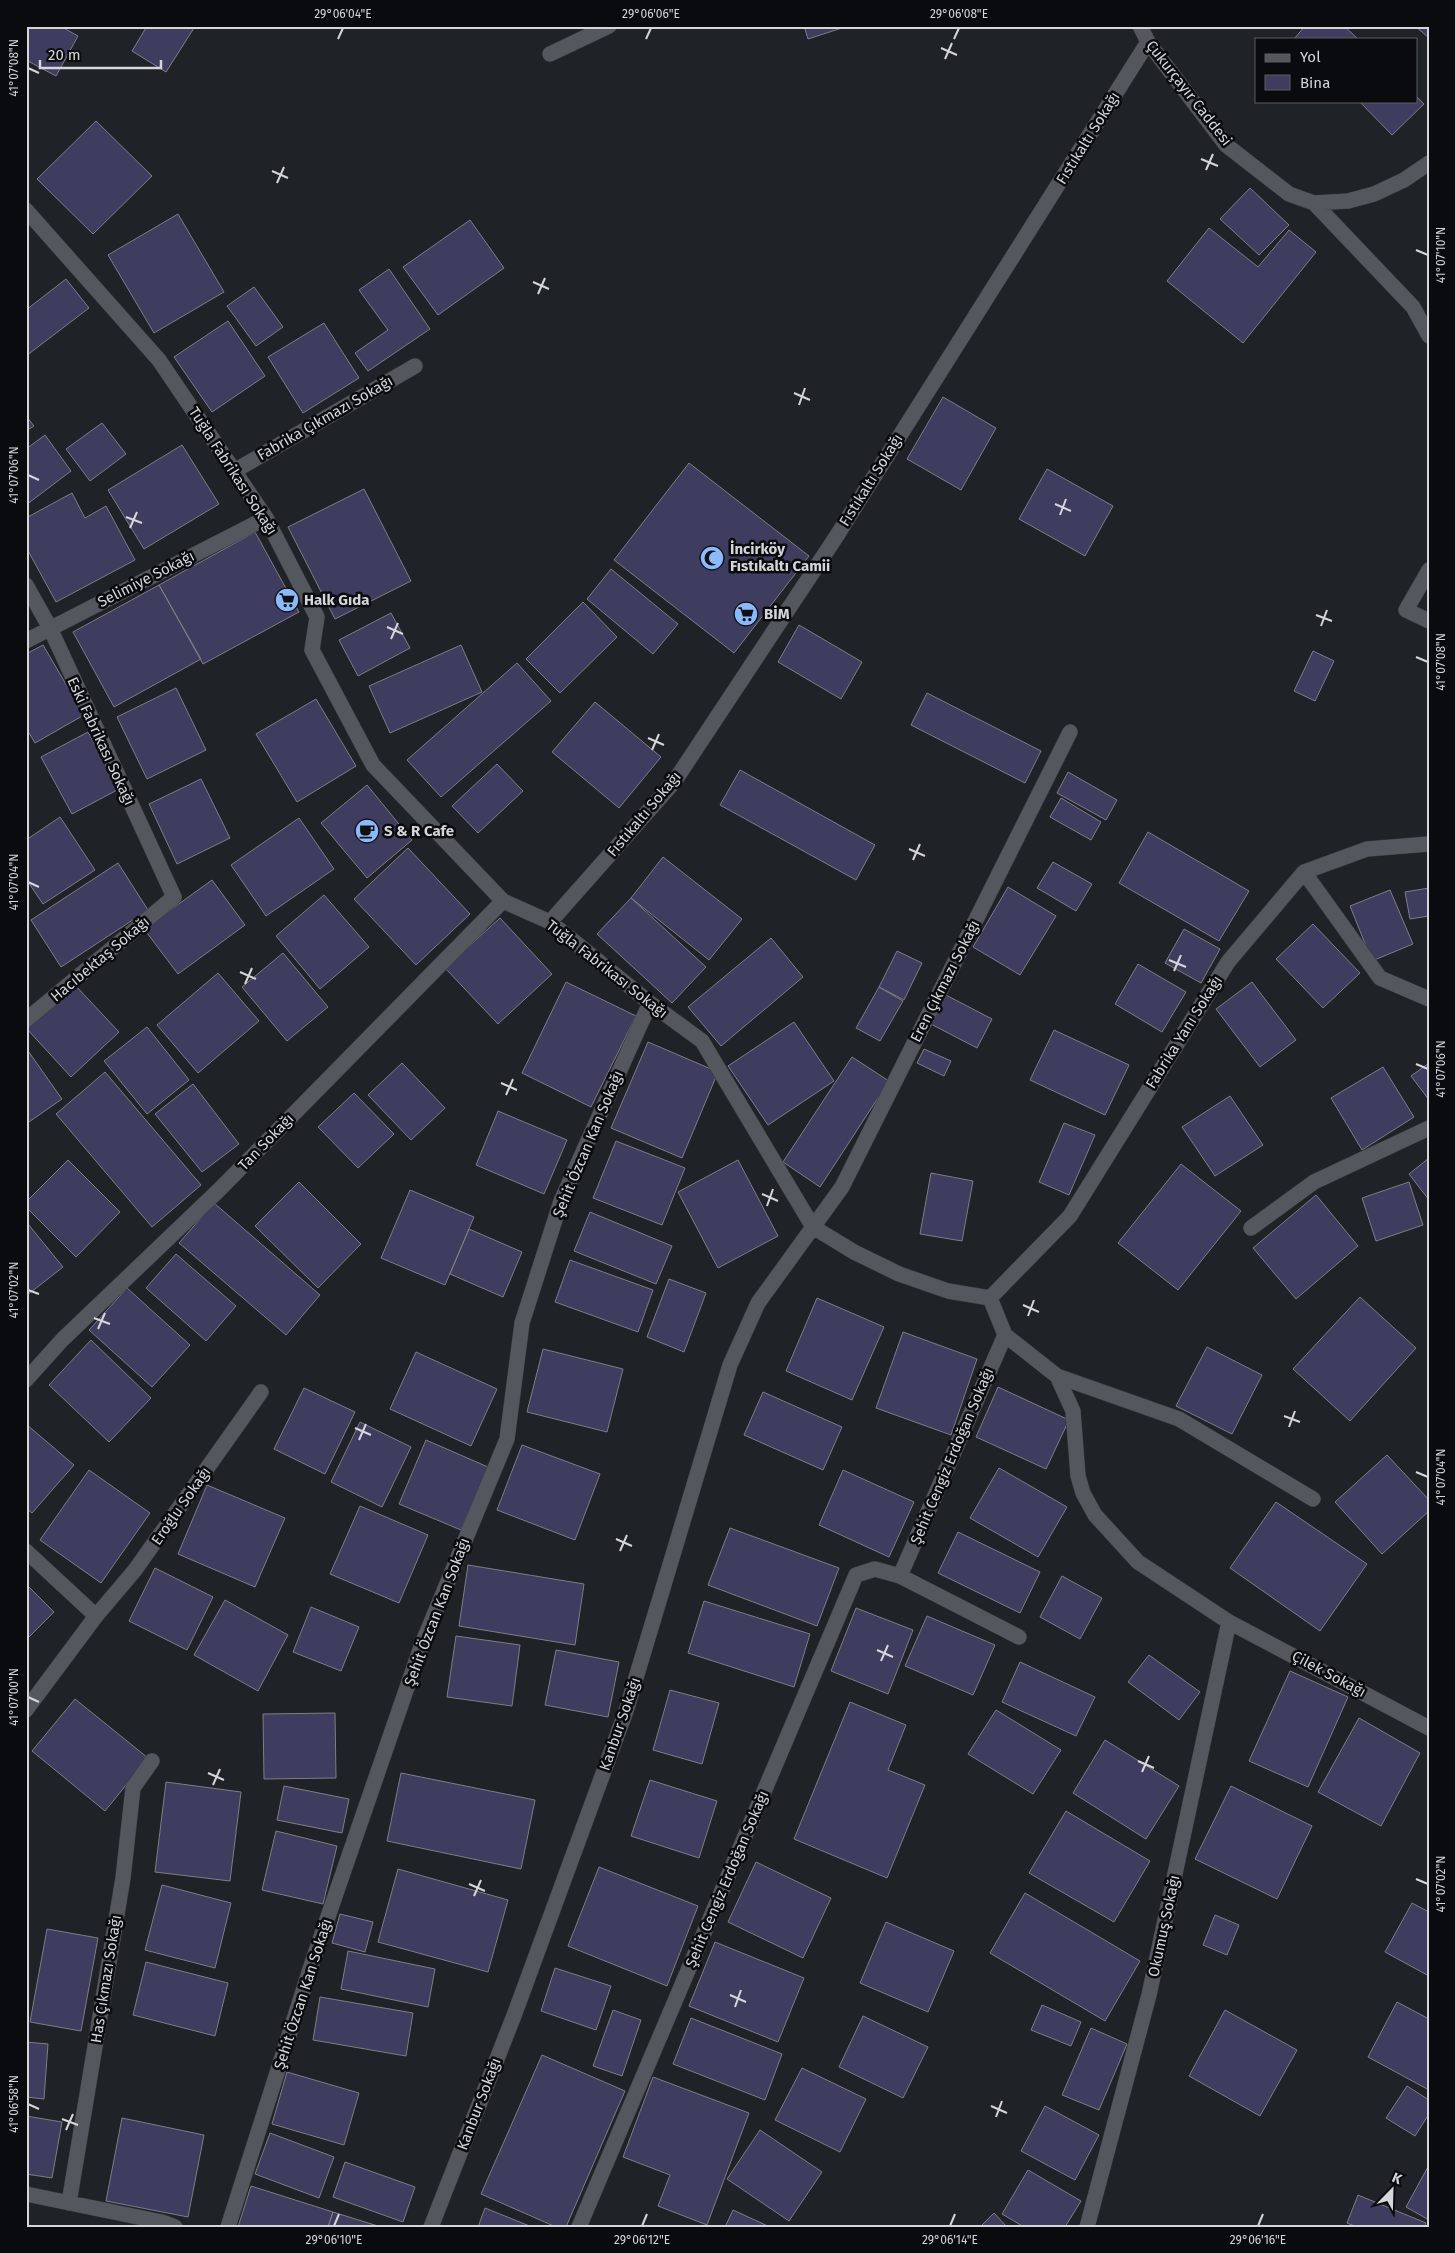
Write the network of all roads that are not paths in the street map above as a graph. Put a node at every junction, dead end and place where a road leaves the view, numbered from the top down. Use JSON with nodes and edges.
{"nodes":[{"id":1,"x":609,"y":26,"type":"edge"},
{"id":2,"x":1140,"y":26,"type":"edge"},
{"id":3,"x":1148,"y":42,"type":"junction"},
{"id":4,"x":550,"y":54,"type":"dead end"},
{"id":5,"x":1429,"y":163,"type":"edge"},
{"id":6,"x":1314,"y":203,"type":"junction"},
{"id":7,"x":26,"y":210,"type":"edge"},
{"id":8,"x":1429,"y":336,"type":"edge"},
{"id":9,"x":415,"y":366,"type":"dead end"},
{"id":10,"x":236,"y":470,"type":"junction"},
{"id":11,"x":266,"y":518,"type":"junction"},
{"id":12,"x":1429,"y":570,"type":"edge"},
{"id":13,"x":26,"y":586,"type":"edge"},
{"id":14,"x":1429,"y":621,"type":"edge"},
{"id":15,"x":50,"y":628,"type":"junction"},
{"id":16,"x":26,"y":641,"type":"edge"},
{"id":17,"x":1070,"y":732,"type":"dead end"},
{"id":18,"x":1429,"y":844,"type":"edge"},
{"id":19,"x":1304,"y":872,"type":"junction"},
{"id":20,"x":174,"y":897,"type":"joint"},
{"id":21,"x":503,"y":900,"type":"junction"},
{"id":22,"x":550,"y":922,"type":"junction"},
{"id":23,"x":1429,"y":999,"type":"edge"},
{"id":24,"x":650,"y":1004,"type":"junction"},
{"id":25,"x":26,"y":1020,"type":"edge"},
{"id":26,"x":1429,"y":1128,"type":"edge"},
{"id":27,"x":814,"y":1228,"type":"junction"},
{"id":28,"x":1251,"y":1228,"type":"dead end"},
{"id":29,"x":990,"y":1298,"type":"junction"},
{"id":30,"x":1005,"y":1335,"type":"junction"},
{"id":31,"x":1057,"y":1376,"type":"junction"},
{"id":32,"x":26,"y":1380,"type":"edge"},
{"id":33,"x":261,"y":1392,"type":"dead end"},
{"id":34,"x":1313,"y":1499,"type":"dead end"},
{"id":35,"x":26,"y":1552,"type":"edge"},
{"id":36,"x":900,"y":1576,"type":"junction"},
{"id":37,"x":96,"y":1616,"type":"junction"},
{"id":38,"x":1229,"y":1622,"type":"junction"},
{"id":39,"x":1019,"y":1637,"type":"dead end"},
{"id":40,"x":26,"y":1710,"type":"edge"},
{"id":41,"x":1429,"y":1728,"type":"edge"},
{"id":42,"x":152,"y":1761,"type":"dead end"},
{"id":43,"x":26,"y":2194,"type":"edge"},
{"id":44,"x":69,"y":2203,"type":"junction"},
{"id":45,"x":175,"y":2227,"type":"edge"},
{"id":46,"x":228,"y":2227,"type":"edge"},
{"id":47,"x":431,"y":2227,"type":"edge"},
{"id":48,"x":579,"y":2227,"type":"edge"},
{"id":49,"x":1087,"y":2227,"type":"edge"}],
"edges":[{"from":1,"to":4,"type":"street"},
{"from":2,"to":3,"type":"street","name":"Çukurçayır Caddesi"},
{"from":3,"to":6,"type":"street","name":"Çukurçayır Caddesi"},
{"from":3,"to":22,"type":"street","name":"Fıstıkaltı Sokağı"},
{"from":5,"to":6,"type":"street","name":"Çukurçayır Caddesi"},
{"from":6,"to":8,"type":"street"},
{"from":7,"to":10,"type":"street","name":"Tuğla Fabrikası Sokağı"},
{"from":9,"to":10,"type":"street","name":"Fabrika Çıkmazı Sokağı"},
{"from":10,"to":11,"type":"street","name":"Tuğla Fabrikası Sokağı"},
{"from":11,"to":15,"type":"street","name":"Selimiye Sokağı"},
{"from":11,"to":21,"type":"street","name":"Tuğla Fabrikası Sokağı"},
{"from":12,"to":14,"type":"street"},
{"from":13,"to":15,"type":"street","name":"Eski Fabrikası Sokağı"},
{"from":15,"to":16,"type":"street","name":"Selimiye Sokağı"},
{"from":15,"to":20,"type":"street","name":"Eski Fabrikası Sokağı"},
{"from":17,"to":27,"type":"street","name":"Eren Çıkmazı Sokağı"},
{"from":18,"to":19,"type":"street","name":"Fabrika Yanı Sokağı"},
{"from":19,"to":23,"type":"street"},
{"from":19,"to":29,"type":"street","name":"Fabrika Yanı Sokağı"},
{"from":20,"to":25,"type":"street","name":"Hacıbektaş Sokağı"},
{"from":21,"to":22,"type":"street","name":"Tuğla Fabrikası Sokağı"},
{"from":21,"to":32,"type":"street","name":"Tan Sokağı"},
{"from":22,"to":24,"type":"street","name":"Tuğla Fabrikası Sokağı"},
{"from":24,"to":27,"type":"street","name":"Tuğla Fabrikası Sokağı"},
{"from":24,"to":46,"type":"street","name":"Şehit Özcan Kan Sokağı"},
{"from":26,"to":28,"type":"street"},
{"from":27,"to":29,"type":"street","name":"Tuğla Fabrikası Sokağı"},
{"from":27,"to":47,"type":"street","name":"Kanbur Sokağı"},
{"from":29,"to":30,"type":"street"},
{"from":30,"to":31,"type":"street"},
{"from":30,"to":36,"type":"street","name":"Şehit Cengiz Erdoğan Sokağı"},
{"from":31,"to":34,"type":"street"},
{"from":31,"to":38,"type":"street","name":"Çilek Sokağı"},
{"from":33,"to":37,"type":"street","name":"Eroğlu Sokağı"},
{"from":35,"to":37,"type":"street"},
{"from":36,"to":39,"type":"street","name":"Şehit Cengiz Erdoğan Sokağı"},
{"from":36,"to":48,"type":"street","name":"Şehit Cengiz Erdoğan Sokağı"},
{"from":37,"to":40,"type":"street","name":"Eroğlu Sokağı"},
{"from":38,"to":41,"type":"street","name":"Çilek Sokağı"},
{"from":38,"to":49,"type":"street","name":"Okumuş Sokağı"},
{"from":42,"to":44,"type":"street","name":"Has Çıkmazı Sokağı"},
{"from":43,"to":44,"type":"street"},
{"from":44,"to":45,"type":"street"}]}
